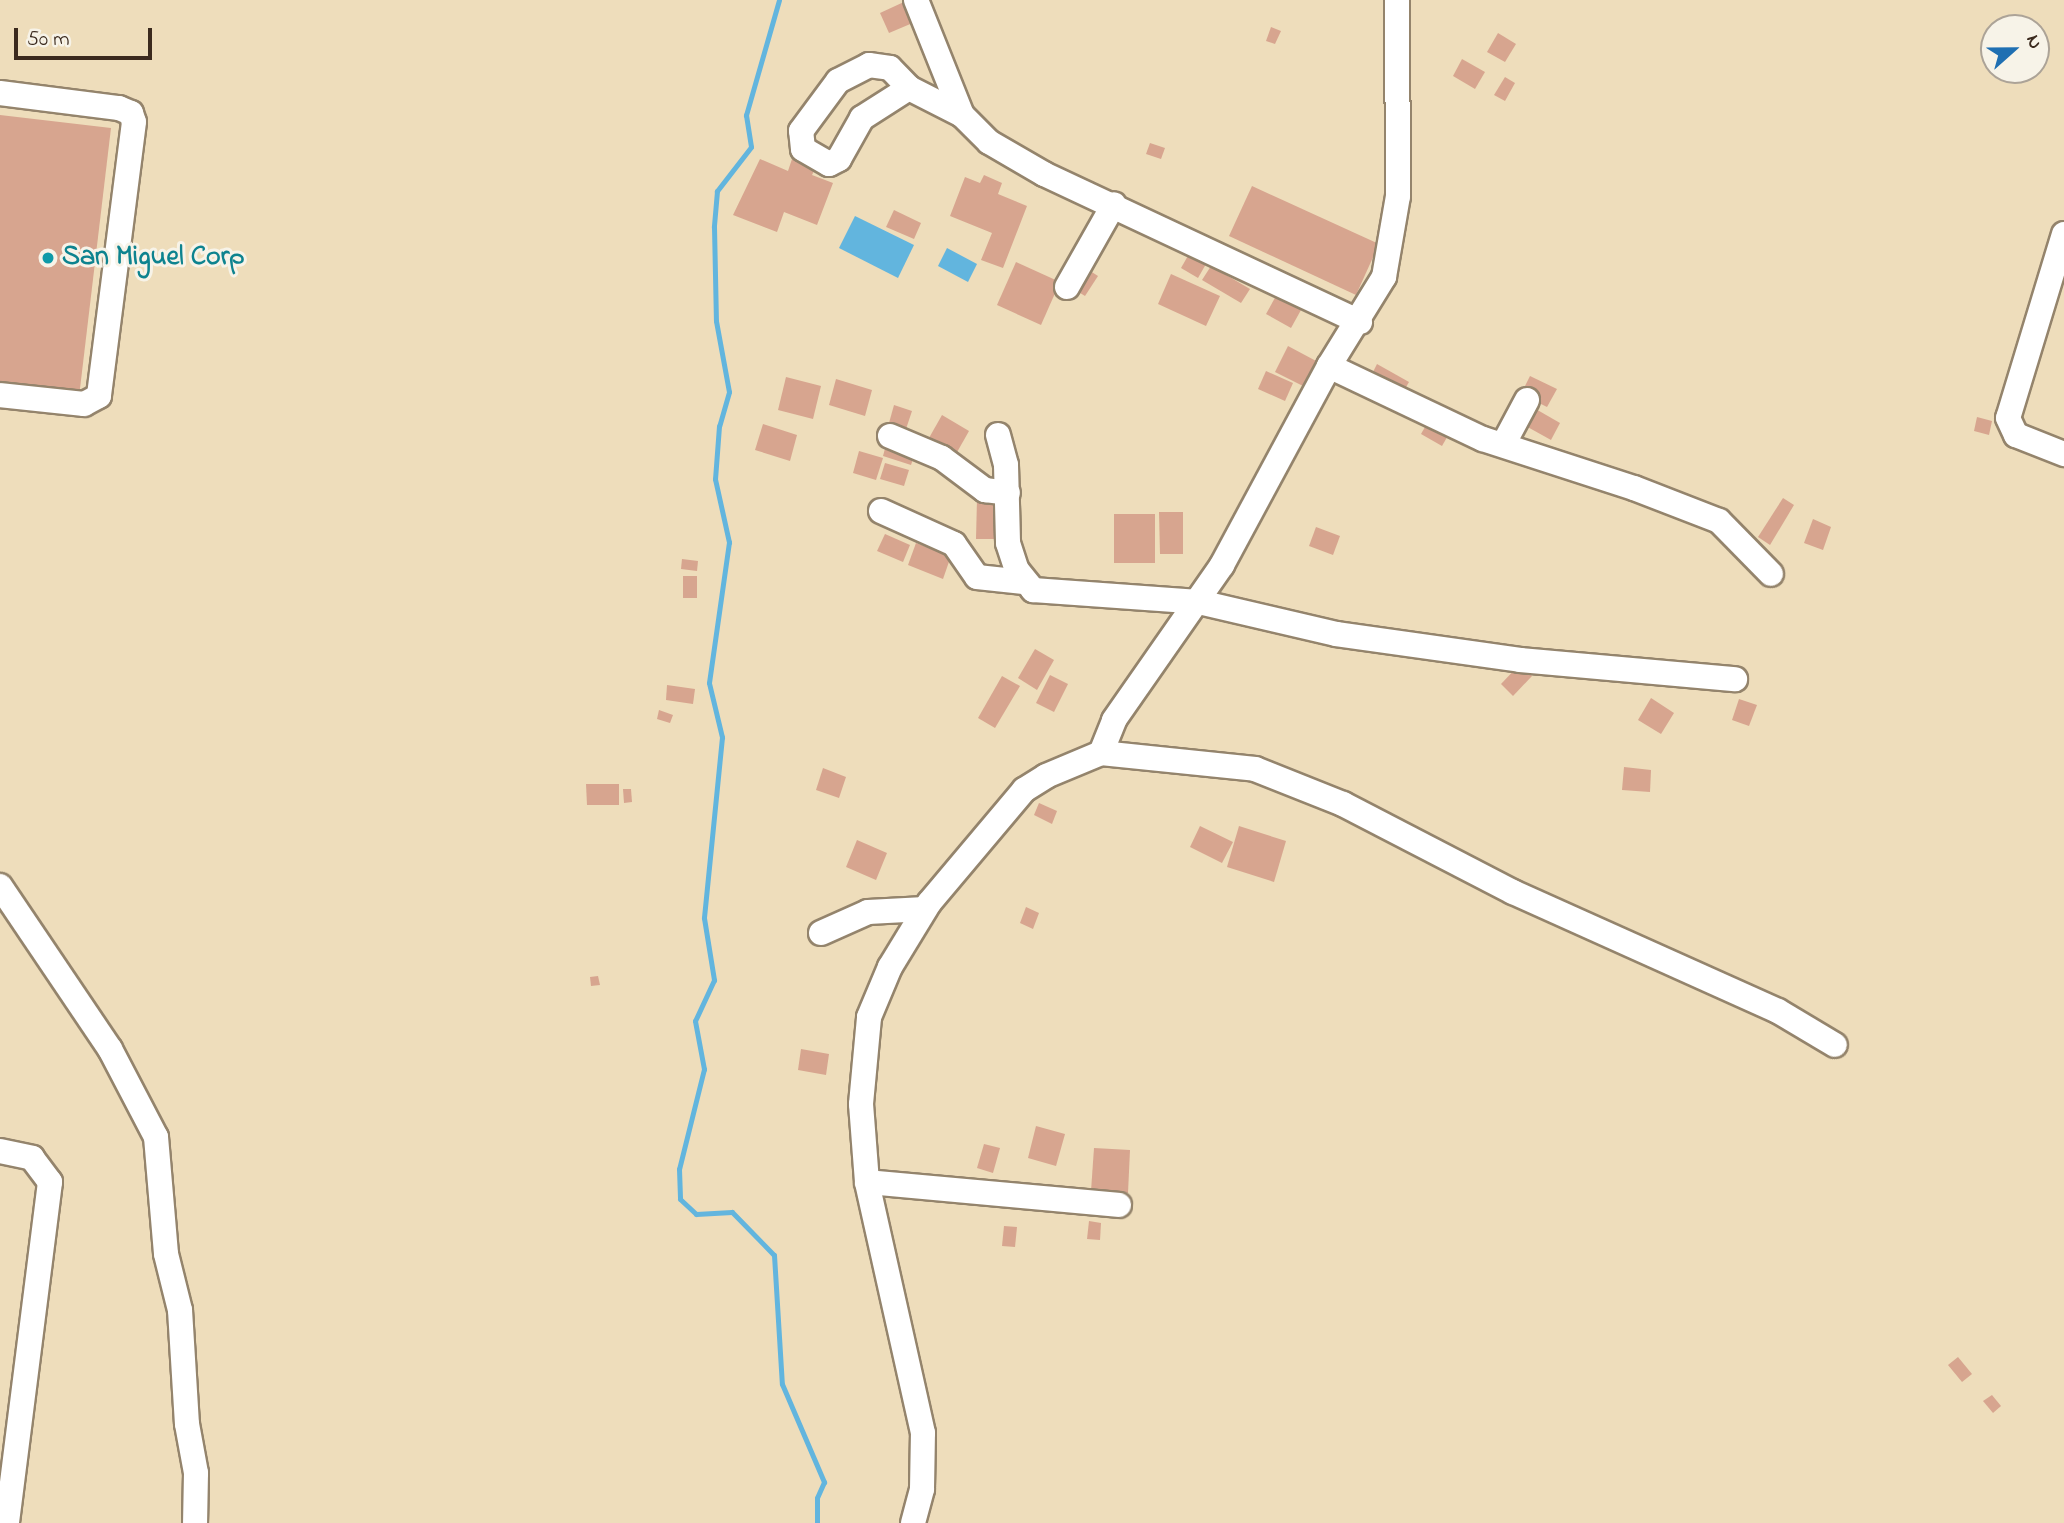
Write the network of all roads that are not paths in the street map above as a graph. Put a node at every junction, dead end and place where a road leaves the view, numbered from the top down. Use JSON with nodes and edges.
{"nodes":[{"id":1,"x":916,"y":0,"type":"edge"},
{"id":2,"x":1397,"y":0,"type":"edge"},
{"id":3,"x":909,"y":88,"type":"junction"},
{"id":4,"x":0,"y":93,"type":"edge"},
{"id":5,"x":962,"y":116,"type":"junction"},
{"id":6,"x":1114,"y":204,"type":"junction"},
{"id":7,"x":2064,"y":234,"type":"edge"},
{"id":8,"x":1067,"y":287,"type":"dead end"},
{"id":9,"x":1360,"y":322,"type":"junction"},
{"id":10,"x":1329,"y":366,"type":"junction"},
{"id":11,"x":0,"y":395,"type":"edge"},
{"id":12,"x":1527,"y":400,"type":"dead end"},
{"id":13,"x":998,"y":435,"type":"dead end"},
{"id":14,"x":890,"y":436,"type":"dead end"},
{"id":15,"x":1503,"y":445,"type":"junction"},
{"id":16,"x":2064,"y":454,"type":"edge"},
{"id":17,"x":1008,"y":493,"type":"junction"},
{"id":18,"x":881,"y":511,"type":"dead end"},
{"id":19,"x":1771,"y":573,"type":"dead end"},
{"id":20,"x":1024,"y":582,"type":"junction"},
{"id":21,"x":1199,"y":603,"type":"junction"},
{"id":22,"x":1735,"y":679,"type":"dead end"},
{"id":23,"x":1101,"y":753,"type":"junction"},
{"id":24,"x":0,"y":886,"type":"edge"},
{"id":25,"x":925,"y":909,"type":"junction"},
{"id":26,"x":821,"y":933,"type":"dead end"},
{"id":27,"x":1835,"y":1045,"type":"dead end"},
{"id":28,"x":0,"y":1151,"type":"edge"},
{"id":29,"x":867,"y":1182,"type":"junction"},
{"id":30,"x":1119,"y":1205,"type":"dead end"},
{"id":31,"x":7,"y":1523,"type":"edge"},
{"id":32,"x":195,"y":1523,"type":"edge"},
{"id":33,"x":913,"y":1523,"type":"edge"}],
"edges":[{"from":1,"to":5,"type":"street"},
{"from":2,"to":9,"type":"street"},
{"from":3,"to":3,"type":"street"},
{"from":3,"to":5,"type":"street"},
{"from":4,"to":11,"type":"street"},
{"from":5,"to":6,"type":"street"},
{"from":6,"to":8,"type":"street"},
{"from":6,"to":9,"type":"street"},
{"from":7,"to":16,"type":"street"},
{"from":9,"to":10,"type":"street"},
{"from":10,"to":15,"type":"street"},
{"from":10,"to":21,"type":"street"},
{"from":12,"to":15,"type":"street"},
{"from":13,"to":17,"type":"street"},
{"from":14,"to":17,"type":"street"},
{"from":15,"to":19,"type":"street"},
{"from":17,"to":20,"type":"street"},
{"from":18,"to":20,"type":"street"},
{"from":20,"to":21,"type":"street"},
{"from":21,"to":22,"type":"street"},
{"from":21,"to":23,"type":"street"},
{"from":23,"to":25,"type":"street"},
{"from":23,"to":27,"type":"street"},
{"from":24,"to":32,"type":"street"},
{"from":25,"to":26,"type":"street"},
{"from":25,"to":29,"type":"street"},
{"from":28,"to":31,"type":"street"},
{"from":29,"to":30,"type":"street"},
{"from":29,"to":33,"type":"street"}]}
